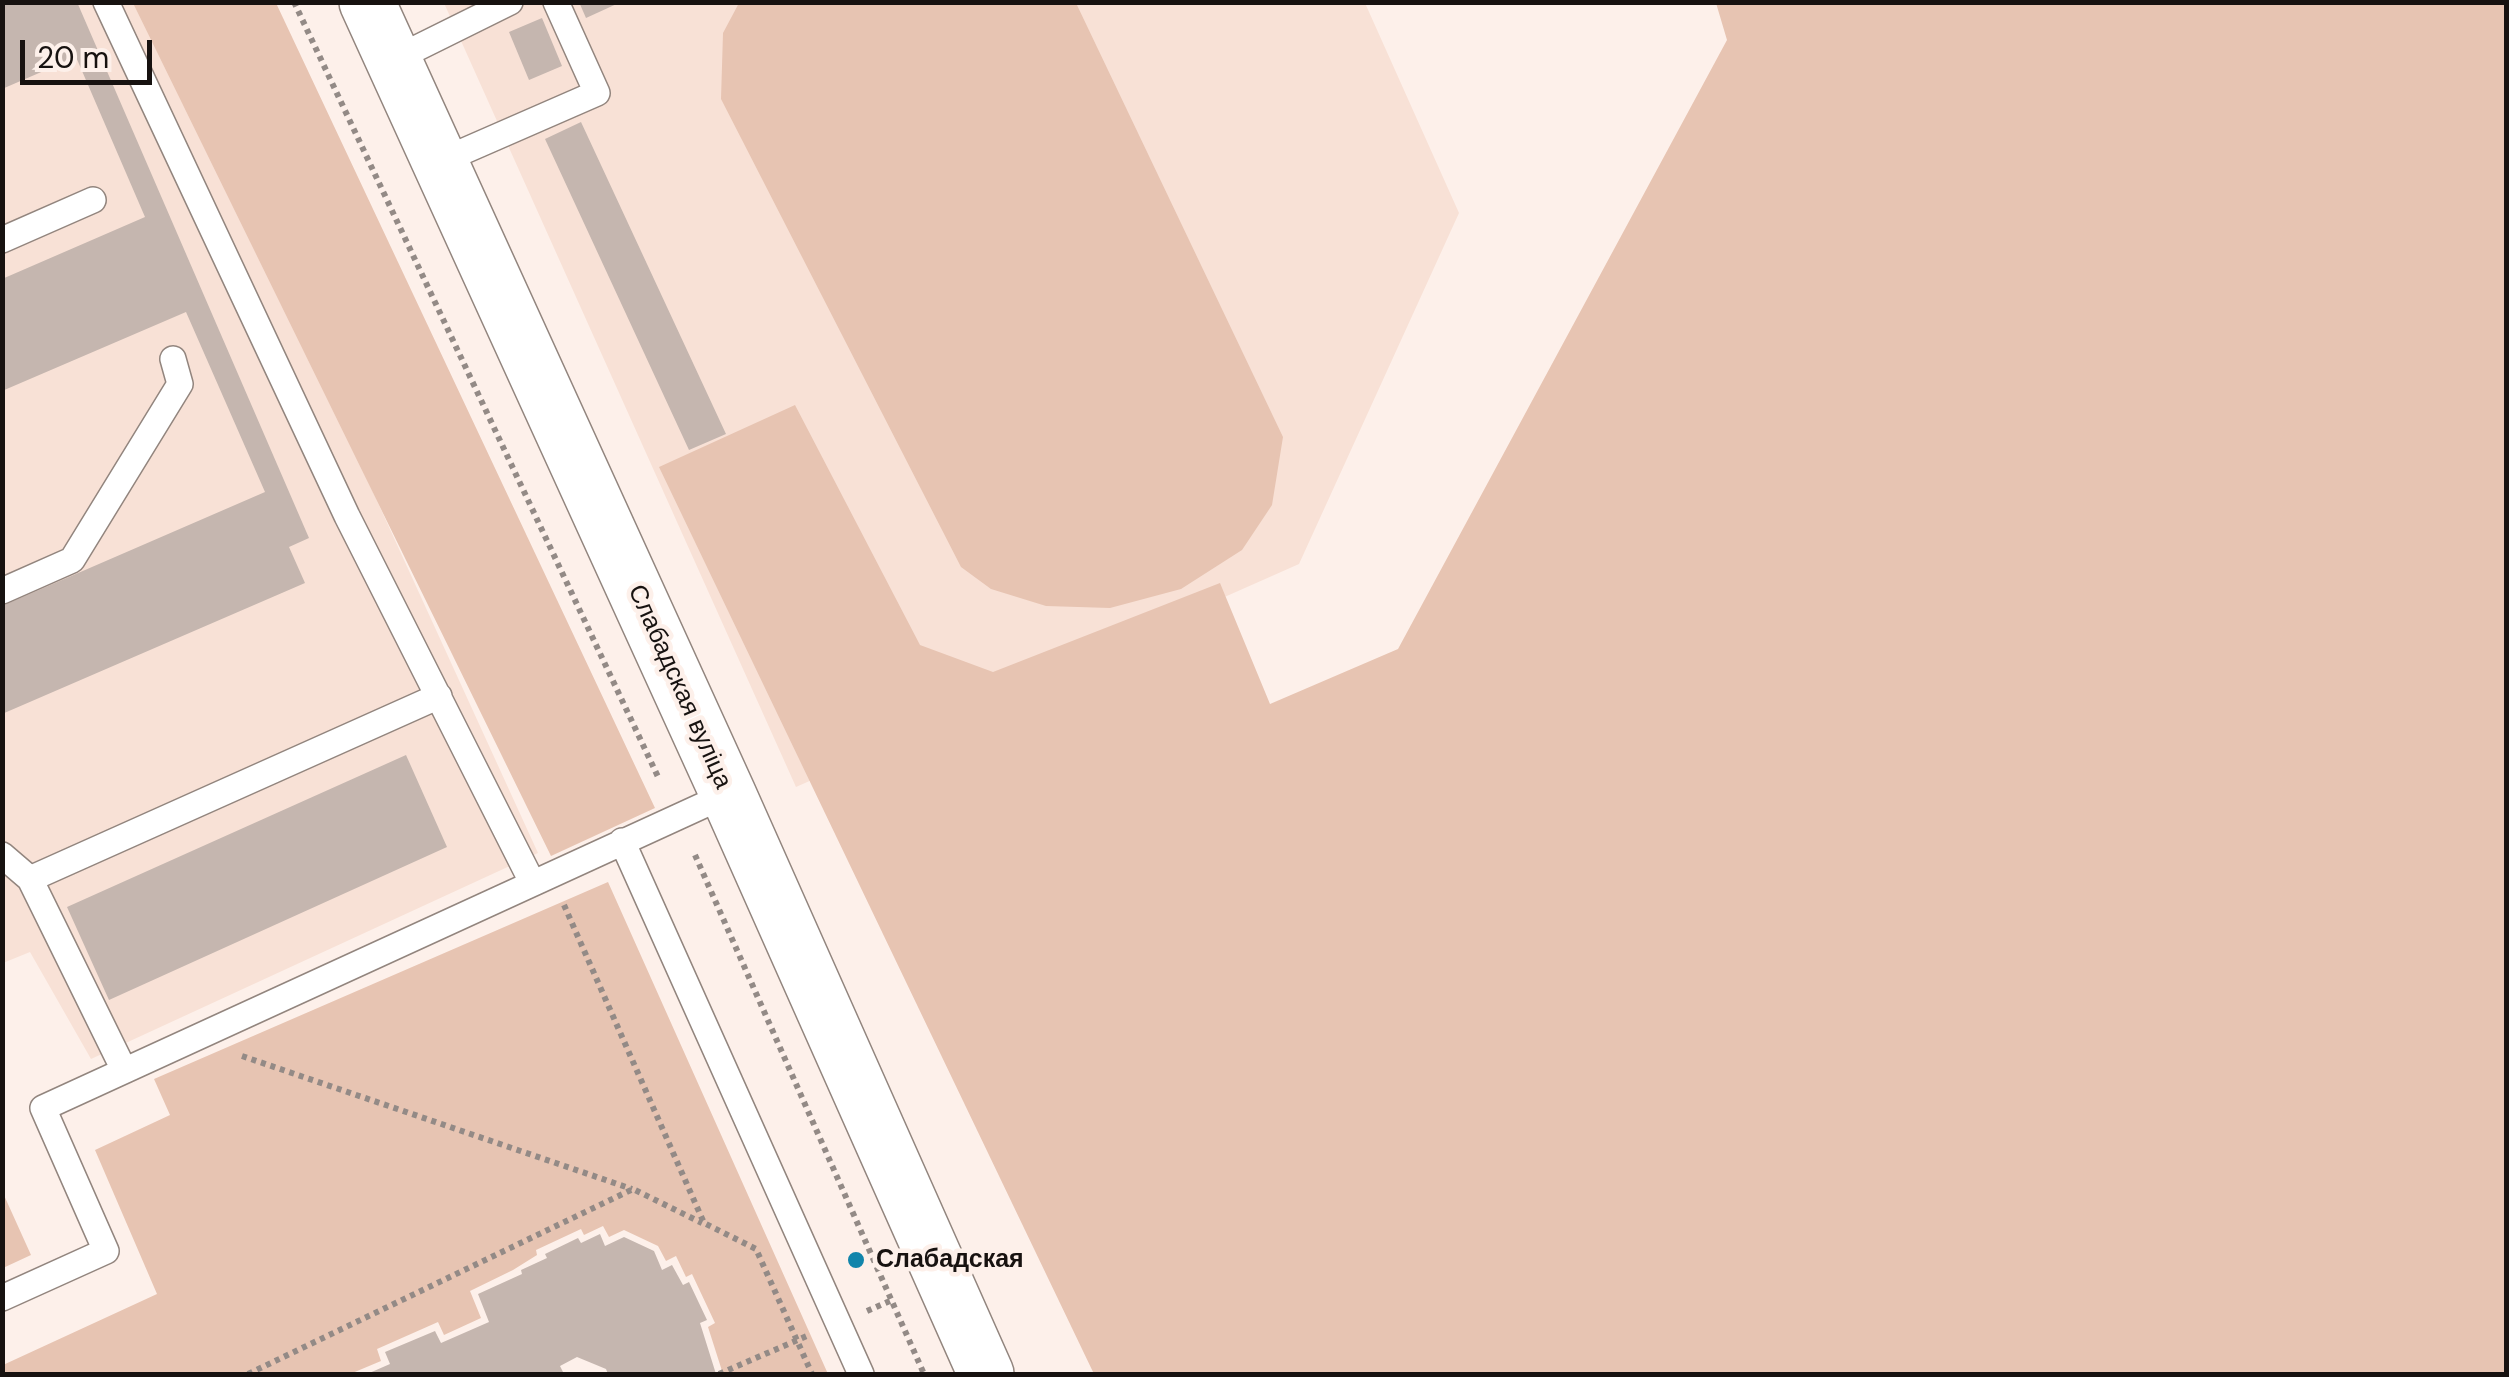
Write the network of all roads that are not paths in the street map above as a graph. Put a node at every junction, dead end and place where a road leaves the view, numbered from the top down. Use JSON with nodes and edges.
{"nodes":[{"id":1,"x":106,"y":2,"type":"edge"},
{"id":2,"x":367,"y":2,"type":"edge"},
{"id":3,"x":510,"y":2,"type":"edge"},
{"id":4,"x":556,"y":2,"type":"edge"},
{"id":5,"x":393,"y":60,"type":"junction"},
{"id":6,"x":440,"y":162,"type":"junction"},
{"id":7,"x":94,"y":200,"type":"dead end"},
{"id":8,"x":2,"y":240,"type":"edge"},
{"id":9,"x":173,"y":359,"type":"dead end"},
{"id":10,"x":2,"y":591,"type":"edge"},
{"id":11,"x":439,"y":696,"type":"junction"},
{"id":12,"x":728,"y":794,"type":"junction"},
{"id":13,"x":622,"y":841,"type":"junction"},
{"id":14,"x":2,"y":855,"type":"edge"},
{"id":15,"x":542,"y":878,"type":"junction"},
{"id":16,"x":30,"y":879,"type":"junction"},
{"id":17,"x":124,"y":1070,"type":"junction"},
{"id":18,"x":2,"y":1298,"type":"edge"},
{"id":19,"x":861,"y":1374,"type":"edge"},
{"id":20,"x":986,"y":1374,"type":"edge"}],
"edges":[{"from":1,"to":11,"type":"lane"},
{"from":2,"to":5,"type":"street","name":"Слабадская вуліца"},
{"from":3,"to":5,"type":"lane"},
{"from":4,"to":6,"type":"lane"},
{"from":5,"to":6,"type":"street","name":"Слабадская вуліца"},
{"from":6,"to":12,"type":"street","name":"Слабадская вуліца"},
{"from":7,"to":8,"type":"lane"},
{"from":9,"to":10,"type":"lane"},
{"from":11,"to":15,"type":"lane"},
{"from":11,"to":16,"type":"lane"},
{"from":12,"to":13,"type":"lane"},
{"from":12,"to":20,"type":"street","name":"Слабадская вуліца"},
{"from":13,"to":15,"type":"lane"},
{"from":13,"to":19,"type":"lane"},
{"from":14,"to":16,"type":"lane"},
{"from":15,"to":17,"type":"lane"},
{"from":16,"to":17,"type":"lane"},
{"from":17,"to":18,"type":"lane"}]}
